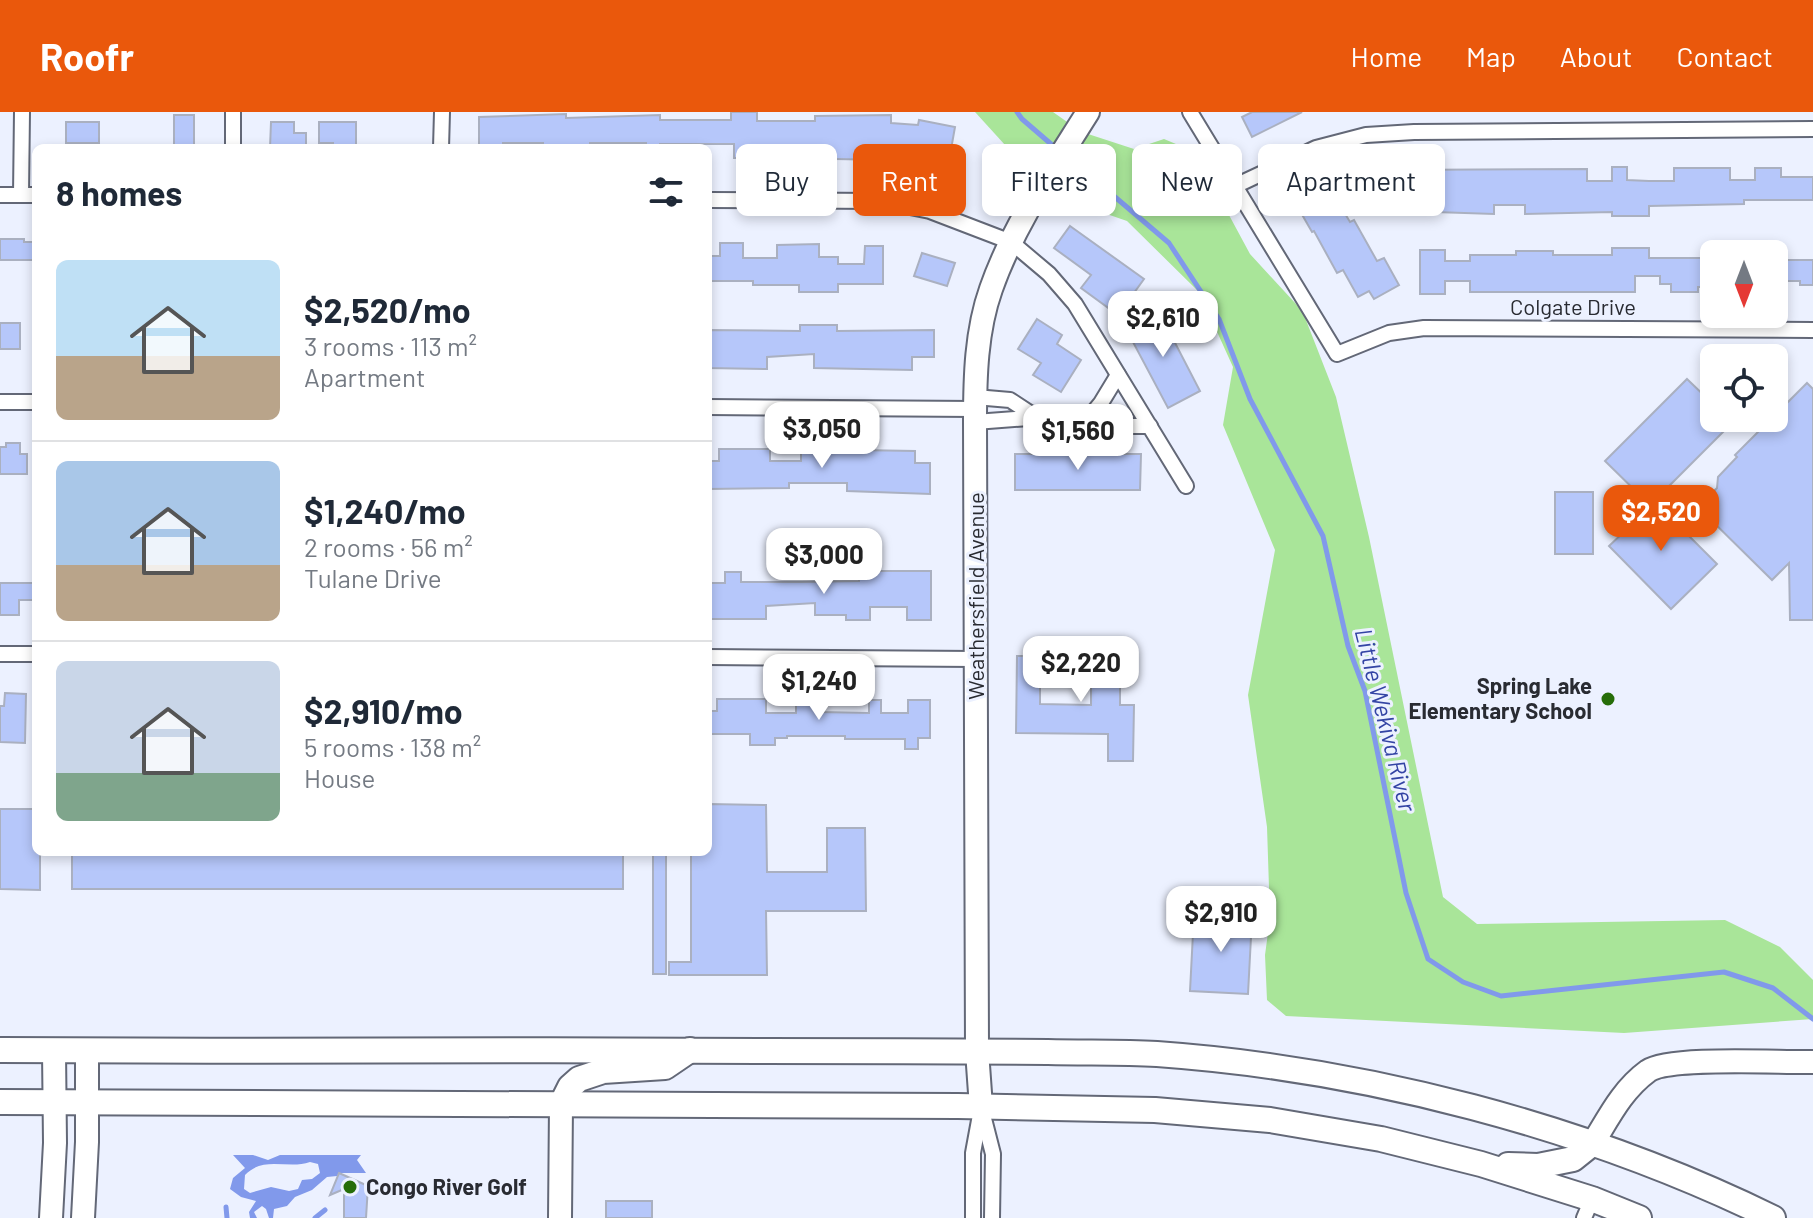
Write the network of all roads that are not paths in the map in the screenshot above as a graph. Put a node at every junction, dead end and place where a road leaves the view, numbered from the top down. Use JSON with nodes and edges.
{"nodes":[{"id":1,"x":22,"y":112,"type":"edge"},
{"id":2,"x":233,"y":112,"type":"edge"},
{"id":3,"x":442,"y":112,"type":"edge"},
{"id":4,"x":1088,"y":112,"type":"edge"},
{"id":5,"x":1190,"y":112,"type":"edge"},
{"id":6,"x":1813,"y":129,"type":"edge"},
{"id":7,"x":233,"y":144,"type":"edge"},
{"id":8,"x":441,"y":144,"type":"edge"},
{"id":9,"x":1209,"y":144,"type":"edge"},
{"id":10,"x":1242,"y":183,"type":"edge"},
{"id":11,"x":0,"y":195,"type":"edge"},
{"id":12,"x":28,"y":195,"type":"edge"},
{"id":13,"x":1242,"y":198,"type":"edge"},
{"id":14,"x":712,"y":200,"type":"edge"},
{"id":15,"x":1011,"y":242,"type":"junction"},
{"id":16,"x":1813,"y":330,"type":"edge"},
{"id":17,"x":1118,"y":375,"type":"junction"},
{"id":18,"x":0,"y":402,"type":"edge"},
{"id":19,"x":32,"y":402,"type":"edge"},
{"id":20,"x":712,"y":407,"type":"edge"},
{"id":21,"x":975,"y":409,"type":"junction"},
{"id":22,"x":1040,"y":419,"type":"junction"},
{"id":23,"x":1082,"y":426,"type":"junction"},
{"id":24,"x":1150,"y":426,"type":"junction"},
{"id":25,"x":1186,"y":486,"type":"dead end"},
{"id":26,"x":0,"y":654,"type":"edge"},
{"id":27,"x":32,"y":654,"type":"edge"},
{"id":28,"x":712,"y":657,"type":"edge"},
{"id":29,"x":976,"y":659,"type":"junction"},
{"id":30,"x":0,"y":1050,"type":"edge"},
{"id":31,"x":87,"y":1050,"type":"junction"},
{"id":32,"x":690,"y":1050,"type":"junction"},
{"id":33,"x":54,"y":1051,"type":"junction"},
{"id":34,"x":977,"y":1051,"type":"junction"},
{"id":35,"x":1813,"y":1062,"type":"edge"},
{"id":36,"x":0,"y":1102,"type":"edge"},
{"id":37,"x":55,"y":1103,"type":"junction"},
{"id":38,"x":86,"y":1103,"type":"junction"},
{"id":39,"x":561,"y":1105,"type":"junction"},
{"id":40,"x":981,"y":1107,"type":"junction"},
{"id":41,"x":1593,"y":1143,"type":"junction"},
{"id":42,"x":1481,"y":1164,"type":"junction"},
{"id":43,"x":1588,"y":1208,"type":"edge"},
{"id":44,"x":51,"y":1218,"type":"edge"},
{"id":45,"x":83,"y":1218,"type":"edge"},
{"id":46,"x":560,"y":1218,"type":"edge"},
{"id":47,"x":973,"y":1218,"type":"edge"},
{"id":48,"x":992,"y":1218,"type":"edge"},
{"id":49,"x":1639,"y":1218,"type":"edge"},
{"id":50,"x":1773,"y":1218,"type":"edge"}],
"edges":[{"from":1,"to":12,"type":"street"},
{"from":2,"to":7,"type":"street"},
{"from":3,"to":8,"type":"street"},
{"from":4,"to":15,"type":"street","name":"Weathersfield Avenue"},
{"from":5,"to":9,"type":"street"},
{"from":6,"to":10,"type":"street"},
{"from":11,"to":12,"type":"street"},
{"from":13,"to":16,"type":"street","name":"Colgate Drive"},
{"from":14,"to":15,"type":"street"},
{"from":15,"to":17,"type":"street"},
{"from":15,"to":21,"type":"street","name":"Weathersfield Avenue"},
{"from":17,"to":23,"type":"street"},
{"from":17,"to":24,"type":"street"},
{"from":18,"to":19,"type":"street"},
{"from":20,"to":21,"type":"street"},
{"from":21,"to":22,"type":"street"},
{"from":21,"to":22,"type":"street"},
{"from":21,"to":29,"type":"street","name":"Weathersfield Avenue"},
{"from":22,"to":23,"type":"street"},
{"from":23,"to":24,"type":"street"},
{"from":24,"to":25,"type":"street"},
{"from":26,"to":27,"type":"street"},
{"from":28,"to":29,"type":"street"},
{"from":29,"to":34,"type":"street","name":"Weathersfield Avenue"},
{"from":30,"to":33,"type":"main road"},
{"from":31,"to":32,"type":"main road"},
{"from":31,"to":33,"type":"main road"},
{"from":31,"to":38,"type":"street"},
{"from":32,"to":34,"type":"main road"},
{"from":32,"to":39,"type":"main road"},
{"from":33,"to":37,"type":"street"},
{"from":34,"to":40,"type":"street","name":"Weathersfield Avenue"},
{"from":34,"to":41,"type":"main road"},
{"from":35,"to":41,"type":"street"},
{"from":36,"to":37,"type":"main road"},
{"from":37,"to":38,"type":"main road"},
{"from":37,"to":44,"type":"street"},
{"from":38,"to":39,"type":"main road"},
{"from":38,"to":45,"type":"street"},
{"from":39,"to":40,"type":"main road"},
{"from":39,"to":46,"type":"street"},
{"from":40,"to":42,"type":"main road"},
{"from":40,"to":47,"type":"street","name":"Weathersfield Avenue"},
{"from":40,"to":48,"type":"street","name":"Weathersfield Avenue"},
{"from":41,"to":42,"type":"main road"},
{"from":41,"to":50,"type":"main road"},
{"from":42,"to":43,"type":"main road"},
{"from":43,"to":49,"type":"main road"}]}
